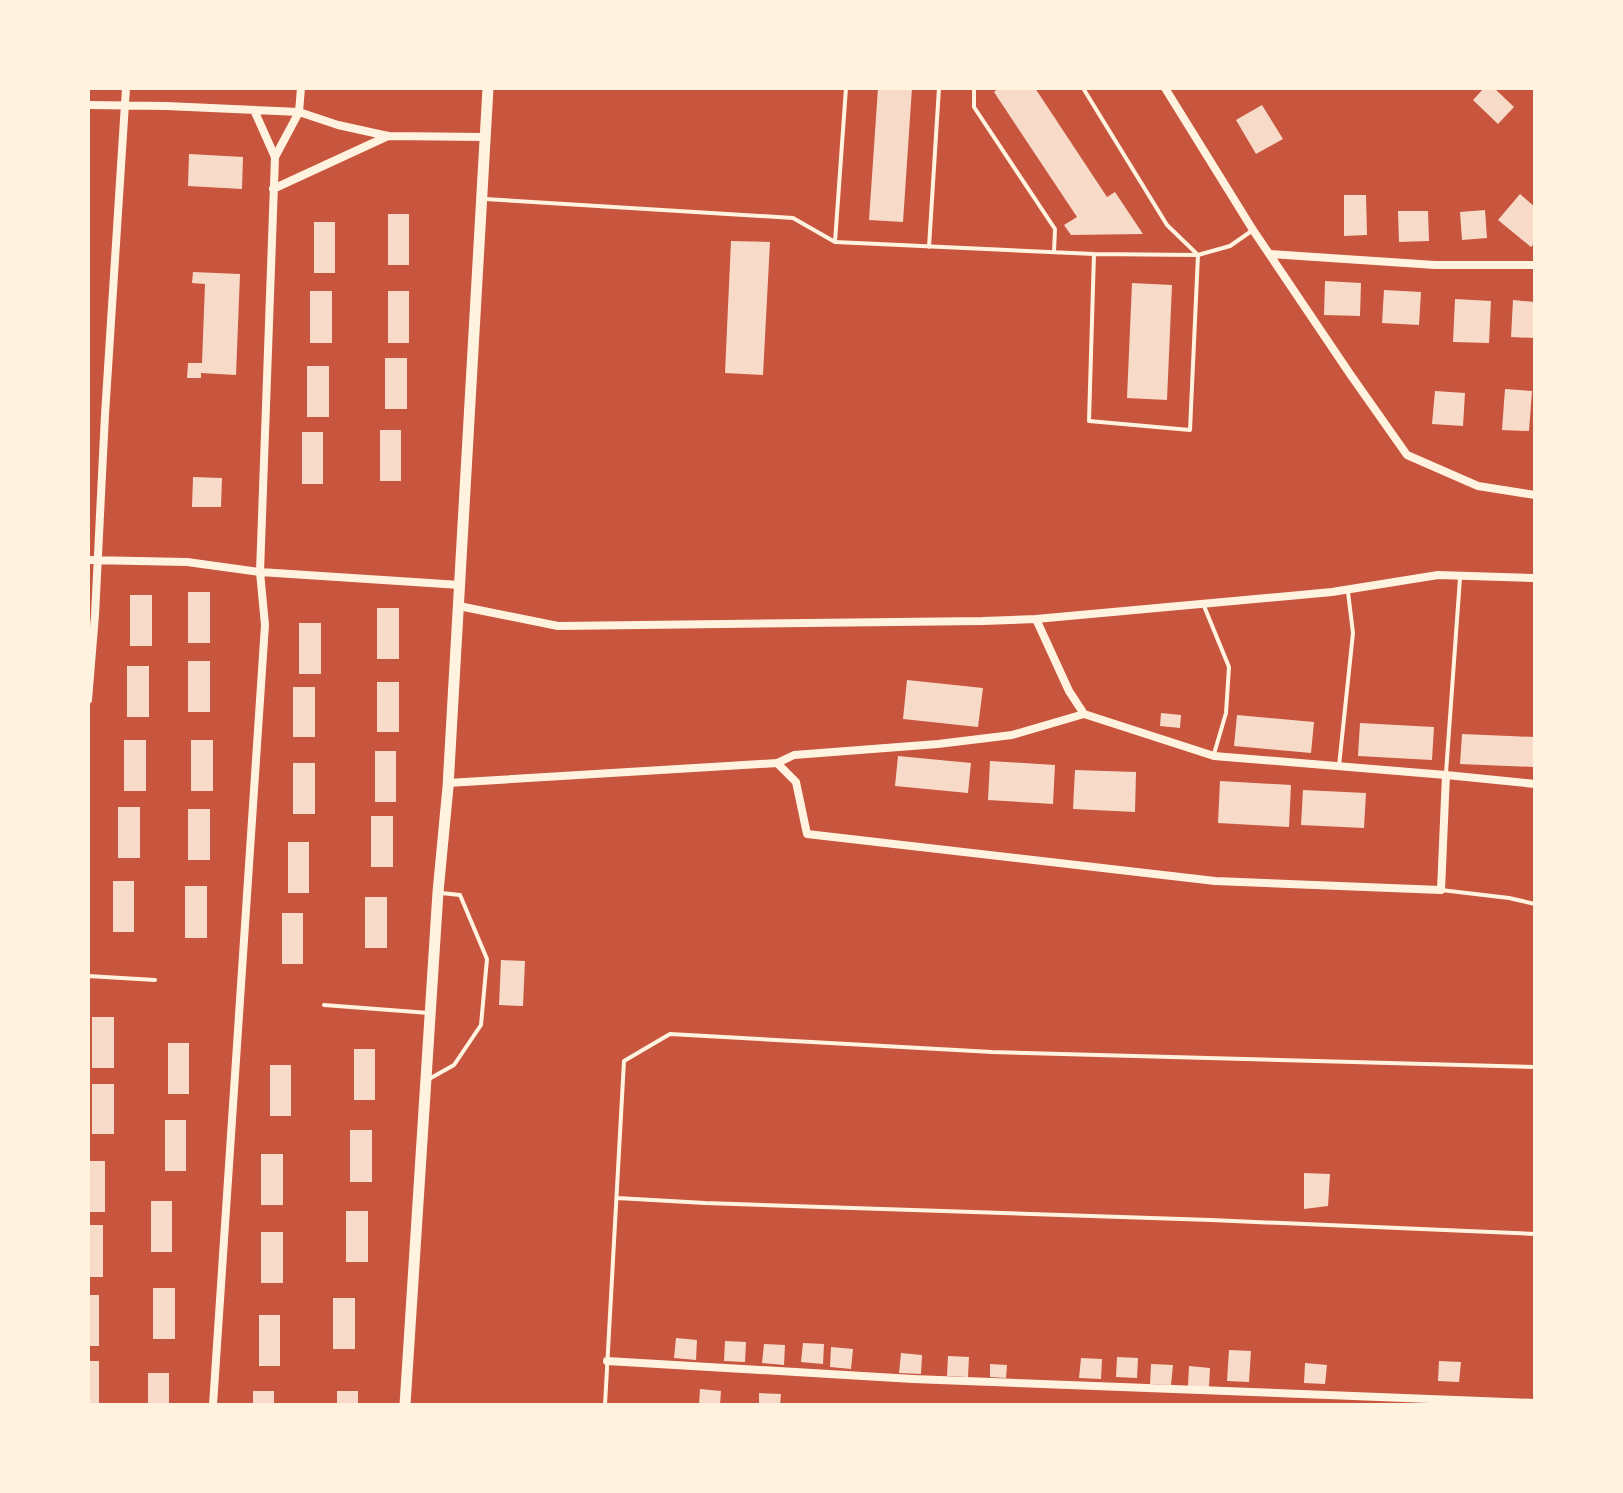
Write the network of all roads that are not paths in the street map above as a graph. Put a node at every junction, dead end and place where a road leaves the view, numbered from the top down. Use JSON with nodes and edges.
{"nodes":[{"id":1,"x":126,"y":88,"type":"edge"},
{"id":2,"x":301,"y":88,"type":"edge"},
{"id":3,"x":488,"y":88,"type":"edge"},
{"id":4,"x":846,"y":88,"type":"edge"},
{"id":5,"x":939,"y":88,"type":"edge"},
{"id":6,"x":974,"y":88,"type":"edge"},
{"id":7,"x":1083,"y":88,"type":"edge"},
{"id":8,"x":1165,"y":88,"type":"edge"},
{"id":9,"x":88,"y":105,"type":"edge"},
{"id":10,"x":126,"y":105,"type":"junction"},
{"id":11,"x":254,"y":110,"type":"junction"},
{"id":12,"x":299,"y":112,"type":"junction"},
{"id":13,"x":388,"y":136,"type":"junction"},
{"id":14,"x":485,"y":137,"type":"junction"},
{"id":15,"x":275,"y":157,"type":"junction"},
{"id":16,"x":273,"y":189,"type":"junction"},
{"id":17,"x":482,"y":199,"type":"junction"},
{"id":18,"x":1253,"y":230,"type":"junction"},
{"id":19,"x":835,"y":242,"type":"junction"},
{"id":20,"x":929,"y":247,"type":"junction"},
{"id":21,"x":1054,"y":252,"type":"junction"},
{"id":22,"x":1094,"y":254,"type":"junction"},
{"id":23,"x":1270,"y":254,"type":"junction"},
{"id":24,"x":1198,"y":255,"type":"junction"},
{"id":25,"x":1535,"y":265,"type":"edge"},
{"id":26,"x":1535,"y":495,"type":"edge"},
{"id":27,"x":92,"y":561,"type":"edge"},
{"id":28,"x":260,"y":572,"type":"junction"},
{"id":29,"x":1460,"y":576,"type":"junction"},
{"id":30,"x":1535,"y":578,"type":"edge"},
{"id":31,"x":460,"y":585,"type":"junction"},
{"id":32,"x":1348,"y":589,"type":"junction"},
{"id":33,"x":1203,"y":603,"type":"junction"},
{"id":34,"x":459,"y":606,"type":"junction"},
{"id":35,"x":1036,"y":619,"type":"junction"},
{"id":36,"x":88,"y":700,"type":"edge"},
{"id":37,"x":1084,"y":714,"type":"junction"},
{"id":38,"x":1214,"y":756,"type":"junction"},
{"id":39,"x":777,"y":763,"type":"junction"},
{"id":40,"x":1339,"y":767,"type":"junction"},
{"id":41,"x":1446,"y":775,"type":"junction"},
{"id":42,"x":448,"y":783,"type":"junction"},
{"id":43,"x":1535,"y":784,"type":"edge"},
{"id":44,"x":1441,"y":890,"type":"junction"},
{"id":45,"x":438,"y":892,"type":"junction"},
{"id":46,"x":1535,"y":904,"type":"edge"},
{"id":47,"x":88,"y":976,"type":"edge"},
{"id":48,"x":155,"y":980,"type":"dead end"},
{"id":49,"x":324,"y":1005,"type":"dead end"},
{"id":50,"x":430,"y":1013,"type":"junction"},
{"id":51,"x":1535,"y":1067,"type":"edge"},
{"id":52,"x":427,"y":1080,"type":"junction"},
{"id":53,"x":617,"y":1198,"type":"junction"},
{"id":54,"x":1535,"y":1234,"type":"edge"},
{"id":55,"x":607,"y":1361,"type":"junction"},
{"id":56,"x":1535,"y":1403,"type":"edge"},
{"id":57,"x":213,"y":1405,"type":"edge"},
{"id":58,"x":405,"y":1405,"type":"edge"},
{"id":59,"x":605,"y":1405,"type":"edge"}],
"edges":[{"from":1,"to":10,"type":"street"},
{"from":2,"to":12,"type":"street"},
{"from":3,"to":14,"type":"street"},
{"from":4,"to":19,"type":"lane"},
{"from":5,"to":20,"type":"lane"},
{"from":6,"to":21,"type":"lane"},
{"from":7,"to":24,"type":"lane"},
{"from":8,"to":18,"type":"street"},
{"from":9,"to":10,"type":"street"},
{"from":10,"to":11,"type":"street"},
{"from":10,"to":27,"type":"street"},
{"from":11,"to":12,"type":"street"},
{"from":11,"to":15,"type":"street"},
{"from":12,"to":13,"type":"street"},
{"from":12,"to":15,"type":"street"},
{"from":13,"to":14,"type":"street"},
{"from":13,"to":16,"type":"street"},
{"from":14,"to":17,"type":"street"},
{"from":15,"to":16,"type":"street"},
{"from":16,"to":28,"type":"street"},
{"from":17,"to":19,"type":"lane"},
{"from":17,"to":31,"type":"street"},
{"from":18,"to":23,"type":"street"},
{"from":18,"to":24,"type":"lane"},
{"from":19,"to":20,"type":"lane"},
{"from":20,"to":21,"type":"lane"},
{"from":21,"to":22,"type":"lane"},
{"from":22,"to":24,"type":"lane"},
{"from":22,"to":24,"type":"lane"},
{"from":23,"to":25,"type":"street"},
{"from":23,"to":26,"type":"street"},
{"from":27,"to":28,"type":"street"},
{"from":27,"to":36,"type":"street"},
{"from":28,"to":31,"type":"street"},
{"from":28,"to":57,"type":"street"},
{"from":29,"to":30,"type":"street"},
{"from":29,"to":32,"type":"street"},
{"from":29,"to":41,"type":"lane"},
{"from":31,"to":34,"type":"street"},
{"from":32,"to":33,"type":"street"},
{"from":32,"to":40,"type":"lane"},
{"from":33,"to":35,"type":"street"},
{"from":33,"to":38,"type":"lane"},
{"from":34,"to":35,"type":"street"},
{"from":34,"to":42,"type":"street"},
{"from":35,"to":37,"type":"street"},
{"from":37,"to":38,"type":"street"},
{"from":37,"to":39,"type":"street"},
{"from":38,"to":40,"type":"street"},
{"from":39,"to":42,"type":"street"},
{"from":39,"to":44,"type":"street"},
{"from":40,"to":41,"type":"street"},
{"from":41,"to":43,"type":"street"},
{"from":41,"to":44,"type":"street"},
{"from":42,"to":45,"type":"street"},
{"from":44,"to":46,"type":"lane"},
{"from":45,"to":50,"type":"street"},
{"from":45,"to":52,"type":"lane"},
{"from":47,"to":48,"type":"lane"},
{"from":49,"to":50,"type":"lane"},
{"from":50,"to":52,"type":"street"},
{"from":51,"to":53,"type":"lane"},
{"from":52,"to":58,"type":"street"},
{"from":53,"to":54,"type":"lane"},
{"from":53,"to":55,"type":"lane"},
{"from":55,"to":56,"type":"street"},
{"from":55,"to":59,"type":"lane"}]}
